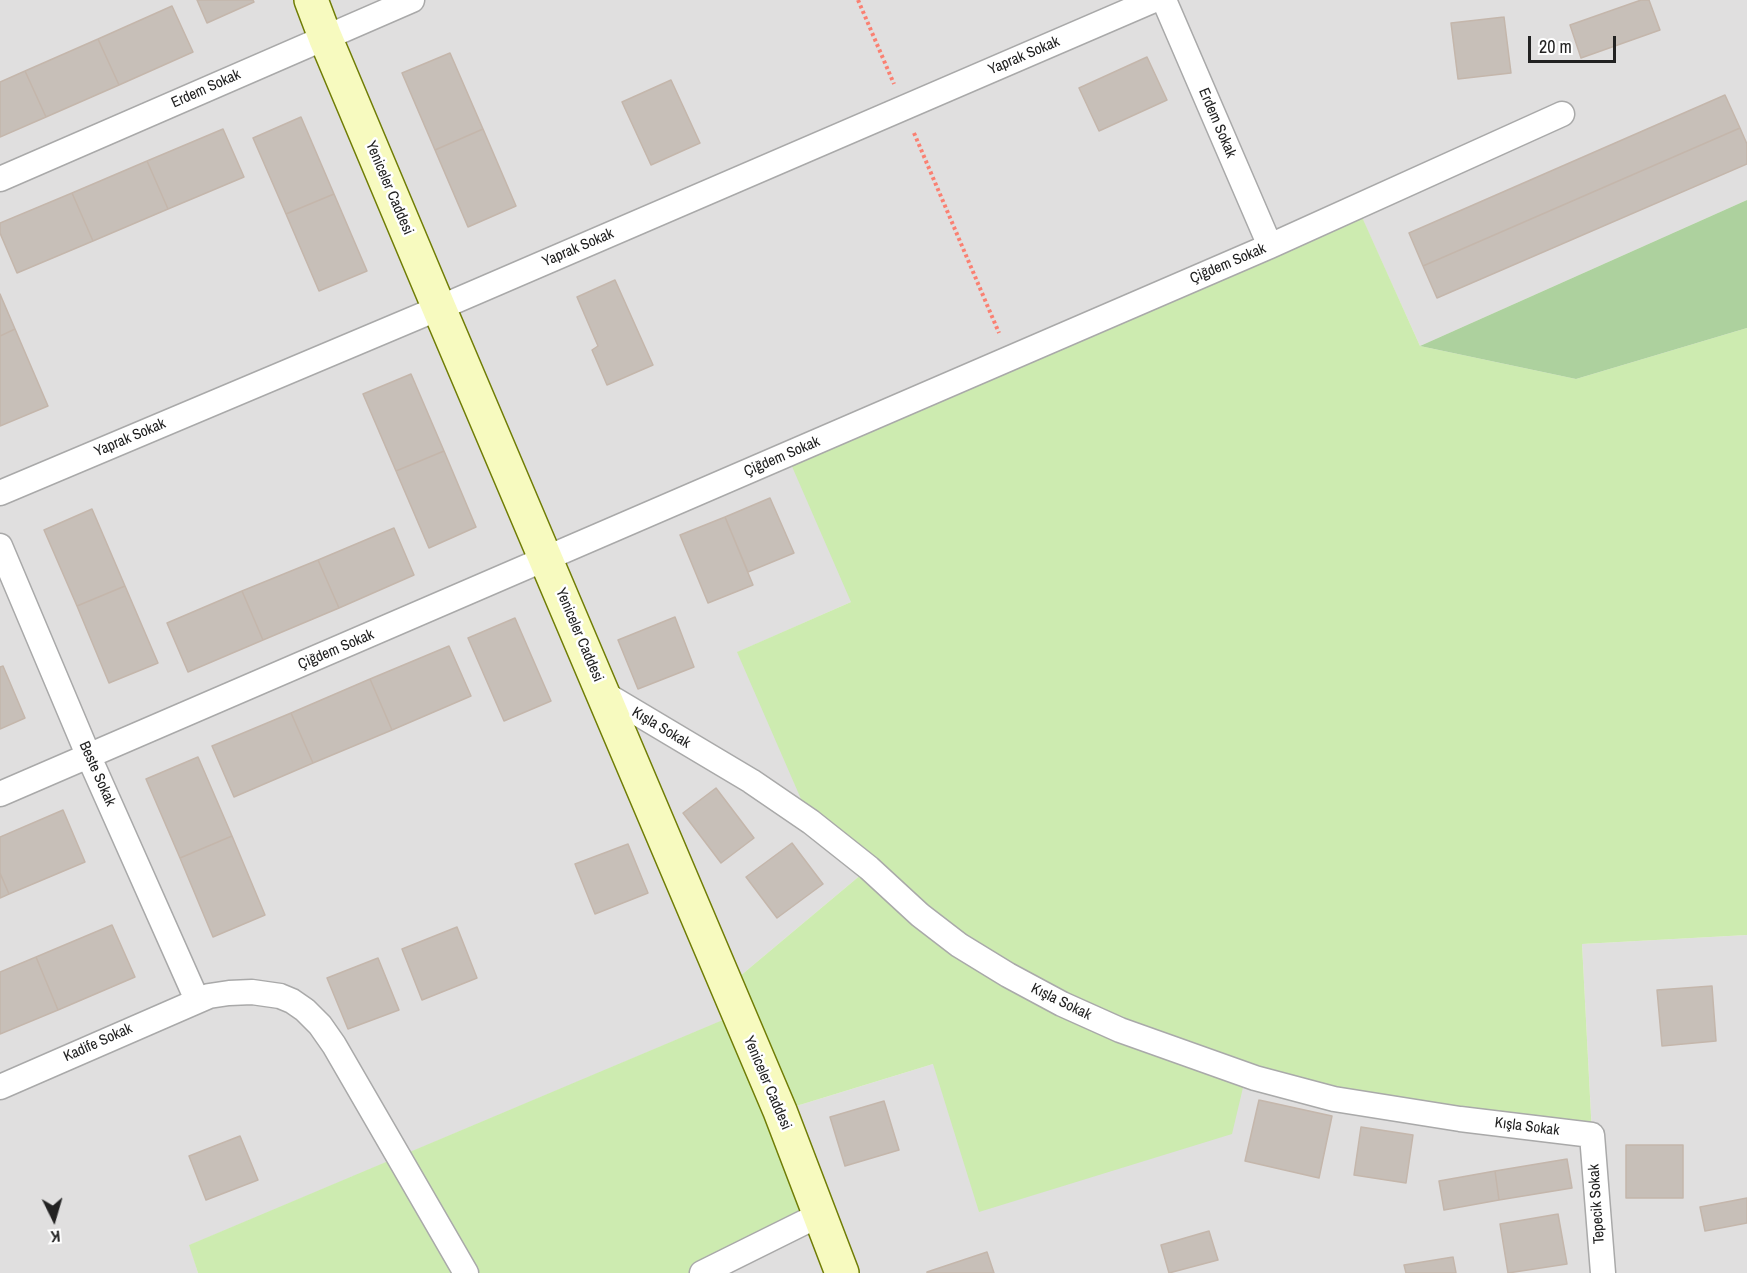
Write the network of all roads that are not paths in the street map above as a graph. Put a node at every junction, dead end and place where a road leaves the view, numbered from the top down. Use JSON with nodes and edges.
{"nodes":[{"id":1,"x":311,"y":0,"type":"edge"},
{"id":2,"x":412,"y":0,"type":"edge"},
{"id":3,"x":1154,"y":0,"type":"edge"},
{"id":4,"x":1164,"y":0,"type":"edge"},
{"id":5,"x":325,"y":37,"type":"junction"},
{"id":6,"x":1562,"y":114,"type":"dead end"},
{"id":7,"x":0,"y":179,"type":"edge"},
{"id":8,"x":1270,"y":246,"type":"junction"},
{"id":9,"x":439,"y":308,"type":"junction"},
{"id":10,"x":0,"y":493,"type":"edge"},
{"id":11,"x":0,"y":546,"type":"edge"},
{"id":12,"x":546,"y":560,"type":"junction"},
{"id":13,"x":605,"y":694,"type":"junction"},
{"id":14,"x":89,"y":757,"type":"junction"},
{"id":15,"x":0,"y":794,"type":"edge"},
{"id":16,"x":197,"y":1000,"type":"junction"},
{"id":17,"x":0,"y":1087,"type":"edge"},
{"id":18,"x":1592,"y":1135,"type":"joint"},
{"id":19,"x":819,"y":1215,"type":"junction"},
{"id":20,"x":466,"y":1273,"type":"edge"},
{"id":21,"x":702,"y":1273,"type":"edge"},
{"id":22,"x":842,"y":1273,"type":"edge"},
{"id":23,"x":1602,"y":1273,"type":"edge"}],
"edges":[{"from":1,"to":5,"type":"street","name":"Yeniceler Caddesi"},
{"from":2,"to":5,"type":"street","name":"Erdem Sokak"},
{"from":3,"to":9,"type":"street","name":"Yaprak Sokak"},
{"from":4,"to":8,"type":"street","name":"Erdem Sokak"},
{"from":5,"to":7,"type":"street","name":"Erdem Sokak"},
{"from":5,"to":9,"type":"street","name":"Yeniceler Caddesi"},
{"from":6,"to":8,"type":"street","name":"Çiğdem Sokak"},
{"from":8,"to":12,"type":"street","name":"Çiğdem Sokak"},
{"from":9,"to":10,"type":"street","name":"Yaprak Sokak"},
{"from":9,"to":12,"type":"street","name":"Yeniceler Caddesi"},
{"from":11,"to":14,"type":"street","name":"Beste Sokak"},
{"from":12,"to":13,"type":"street","name":"Yeniceler Caddesi"},
{"from":12,"to":14,"type":"street","name":"Çiğdem Sokak"},
{"from":13,"to":18,"type":"street","name":"Kışla Sokak"},
{"from":13,"to":19,"type":"street","name":"Yeniceler Caddesi"},
{"from":14,"to":15,"type":"street","name":"Çiğdem Sokak"},
{"from":14,"to":16,"type":"street","name":"Beste Sokak"},
{"from":16,"to":17,"type":"street","name":"Kadife Sokak"},
{"from":16,"to":20,"type":"street","name":"Kadife Sokak"},
{"from":18,"to":23,"type":"street","name":"Tepecik Sokak"},
{"from":19,"to":21,"type":"street"},
{"from":19,"to":22,"type":"street","name":"Yeniceler Caddesi"}]}
